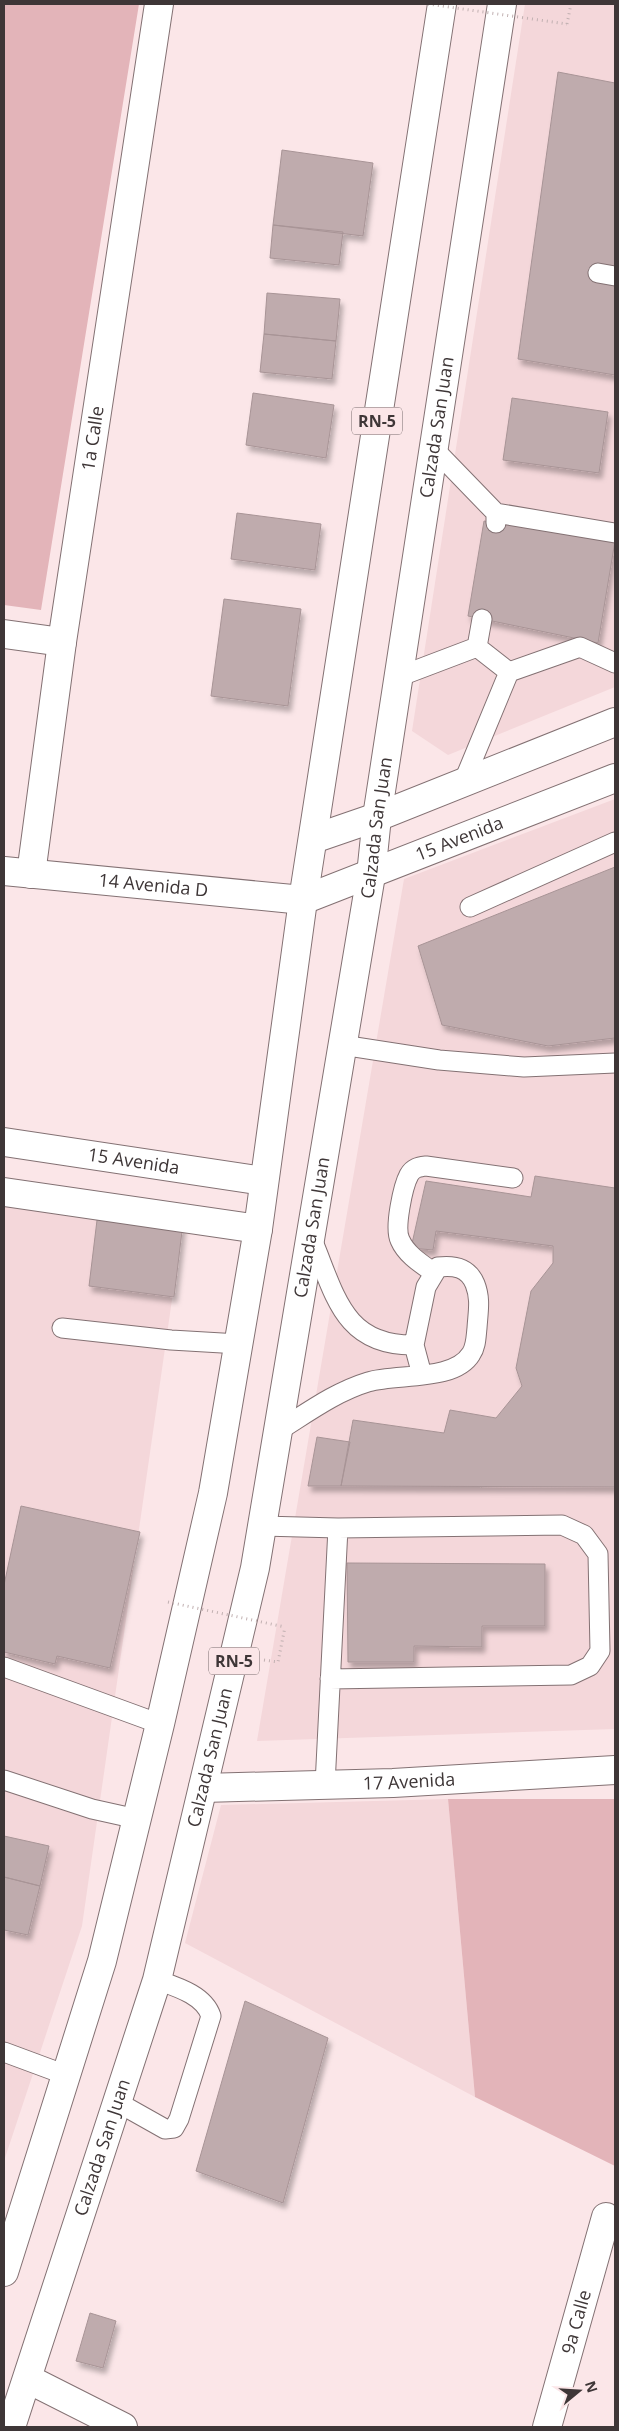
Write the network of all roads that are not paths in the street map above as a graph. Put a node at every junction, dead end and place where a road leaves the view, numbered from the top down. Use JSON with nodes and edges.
{"nodes":[{"id":1,"x":159,"y":4,"type":"edge"},
{"id":2,"x":442,"y":4,"type":"edge"},
{"id":3,"x":502,"y":4,"type":"edge"},
{"id":4,"x":434,"y":449,"type":"junction"},
{"id":5,"x":615,"y":533,"type":"edge"},
{"id":6,"x":482,"y":620,"type":"dead end"},
{"id":7,"x":4,"y":634,"type":"edge"},
{"id":8,"x":62,"y":642,"type":"junction"},
{"id":9,"x":477,"y":647,"type":"junction"},
{"id":10,"x":615,"y":659,"type":"edge"},
{"id":11,"x":509,"y":672,"type":"junction"},
{"id":12,"x":398,"y":677,"type":"junction"},
{"id":13,"x":615,"y":722,"type":"edge"},
{"id":14,"x":615,"y":778,"type":"edge"},
{"id":15,"x":463,"y":783,"type":"junction"},
{"id":16,"x":377,"y":817,"type":"junction"},
{"id":17,"x":313,"y":839,"type":"junction"},
{"id":18,"x":615,"y":842,"type":"edge"},
{"id":19,"x":4,"y":871,"type":"edge"},
{"id":20,"x":31,"y":874,"type":"junction"},
{"id":21,"x":371,"y":875,"type":"junction"},
{"id":22,"x":303,"y":900,"type":"junction"},
{"id":23,"x":470,"y":908,"type":"dead end"},
{"id":24,"x":342,"y":1045,"type":"junction"},
{"id":25,"x":615,"y":1062,"type":"edge"},
{"id":26,"x":4,"y":1142,"type":"edge"},
{"id":27,"x":513,"y":1178,"type":"dead end"},
{"id":28,"x":264,"y":1181,"type":"junction"},
{"id":29,"x":4,"y":1192,"type":"edge"},
{"id":30,"x":258,"y":1229,"type":"junction"},
{"id":31,"x":310,"y":1237,"type":"junction"},
{"id":32,"x":433,"y":1272,"type":"junction"},
{"id":33,"x":62,"y":1328,"type":"dead end"},
{"id":34,"x":239,"y":1344,"type":"junction"},
{"id":35,"x":414,"y":1345,"type":"junction"},
{"id":36,"x":422,"y":1375,"type":"junction"},
{"id":37,"x":278,"y":1431,"type":"junction"},
{"id":38,"x":262,"y":1526,"type":"junction"},
{"id":39,"x":338,"y":1528,"type":"junction"},
{"id":40,"x":4,"y":1668,"type":"edge"},
{"id":41,"x":330,"y":1679,"type":"junction"},
{"id":42,"x":160,"y":1724,"type":"junction"},
{"id":43,"x":615,"y":1770,"type":"edge"},
{"id":44,"x":4,"y":1780,"type":"edge"},
{"id":45,"x":325,"y":1785,"type":"junction"},
{"id":46,"x":204,"y":1788,"type":"junction"},
{"id":47,"x":137,"y":1819,"type":"junction"},
{"id":48,"x":157,"y":1980,"type":"junction"},
{"id":49,"x":4,"y":2052,"type":"edge"},
{"id":50,"x":66,"y":2075,"type":"junction"},
{"id":51,"x":117,"y":2102,"type":"junction"},
{"id":52,"x":606,"y":2217,"type":"dead end"},
{"id":53,"x":10,"y":2230,"type":"edge"},
{"id":54,"x":4,"y":2272,"type":"edge"},
{"id":55,"x":28,"y":2379,"type":"junction"},
{"id":56,"x":11,"y":2427,"type":"edge"},
{"id":57,"x":123,"y":2427,"type":"edge"},
{"id":58,"x":547,"y":2427,"type":"edge"}],
"edges":[{"from":1,"to":8,"type":"main road","name":"1a Calle"},
{"from":2,"to":17,"type":"main road","number":"RN-5"},
{"from":3,"to":4,"type":"main road","name":"Calzada San Juan","number":"RN-5"},
{"from":4,"to":5,"type":"lane"},
{"from":4,"to":12,"type":"main road","name":"Calzada San Juan","number":"RN-5"},
{"from":6,"to":9,"type":"lane"},
{"from":7,"to":8,"type":"main road"},
{"from":8,"to":20,"type":"main road","name":"1a Calle"},
{"from":9,"to":11,"type":"lane"},
{"from":9,"to":12,"type":"lane"},
{"from":10,"to":11,"type":"lane"},
{"from":11,"to":15,"type":"lane"},
{"from":12,"to":16,"type":"main road","name":"Calzada San Juan","number":"RN-5"},
{"from":13,"to":15,"type":"main road"},
{"from":14,"to":21,"type":"main road","name":"15 Avenida"},
{"from":15,"to":16,"type":"main road"},
{"from":16,"to":17,"type":"main road"},
{"from":16,"to":21,"type":"main road","name":"Calzada San Juan","number":"RN-5"},
{"from":17,"to":22,"type":"main road","number":"RN-5"},
{"from":18,"to":23,"type":"lane"},
{"from":19,"to":20,"type":"main road","name":"14 Avenida D"},
{"from":20,"to":22,"type":"main road","name":"14 Avenida D"},
{"from":21,"to":22,"type":"main road","name":"15 Avenida"},
{"from":21,"to":24,"type":"main road","name":"Calzada San Juan","number":"RN-5"},
{"from":22,"to":28,"type":"main road","number":"RN-5"},
{"from":24,"to":25,"type":"lane"},
{"from":24,"to":31,"type":"main road","name":"Calzada San Juan","number":"RN-5"},
{"from":26,"to":28,"type":"main road","name":"15 Avenida"},
{"from":27,"to":32,"type":"lane"},
{"from":28,"to":30,"type":"main road","number":"RN-5"},
{"from":29,"to":30,"type":"main road"},
{"from":30,"to":34,"type":"main road","number":"RN-5"},
{"from":31,"to":35,"type":"lane"},
{"from":31,"to":37,"type":"main road","name":"Calzada San Juan","number":"RN-5"},
{"from":32,"to":35,"type":"lane"},
{"from":32,"to":36,"type":"lane"},
{"from":33,"to":34,"type":"lane"},
{"from":34,"to":42,"type":"main road","number":"RN-5"},
{"from":35,"to":36,"type":"lane"},
{"from":36,"to":37,"type":"lane"},
{"from":37,"to":38,"type":"main road","name":"Calzada San Juan","number":"RN-5"},
{"from":38,"to":39,"type":"lane"},
{"from":38,"to":46,"type":"main road","name":"Calzada San Juan","number":"RN-5"},
{"from":39,"to":41,"type":"lane"},
{"from":39,"to":41,"type":"lane"},
{"from":40,"to":42,"type":"lane"},
{"from":41,"to":45,"type":"lane"},
{"from":42,"to":47,"type":"main road","number":"RN-5"},
{"from":43,"to":45,"type":"main road","name":"17 Avenida"},
{"from":44,"to":47,"type":"lane"},
{"from":45,"to":46,"type":"main road","name":"17 Avenida"},
{"from":46,"to":48,"type":"main road","name":"Calzada San Juan","number":"RN-5"},
{"from":47,"to":50,"type":"main road","number":"RN-5"},
{"from":48,"to":51,"type":"main road","name":"Calzada San Juan","number":"RN-5"},
{"from":48,"to":51,"type":"lane"},
{"from":49,"to":50,"type":"lane"},
{"from":50,"to":53,"type":"main road","number":"RN-5"},
{"from":51,"to":55,"type":"main road","name":"Calzada San Juan","number":"RN-5"},
{"from":52,"to":58,"type":"main road","name":"9a Calle"},
{"from":53,"to":54,"type":"main road","number":"RN-5"},
{"from":55,"to":56,"type":"main road","name":"Calzada San Juan","number":"RN-5"},
{"from":55,"to":57,"type":"main road"}]}
